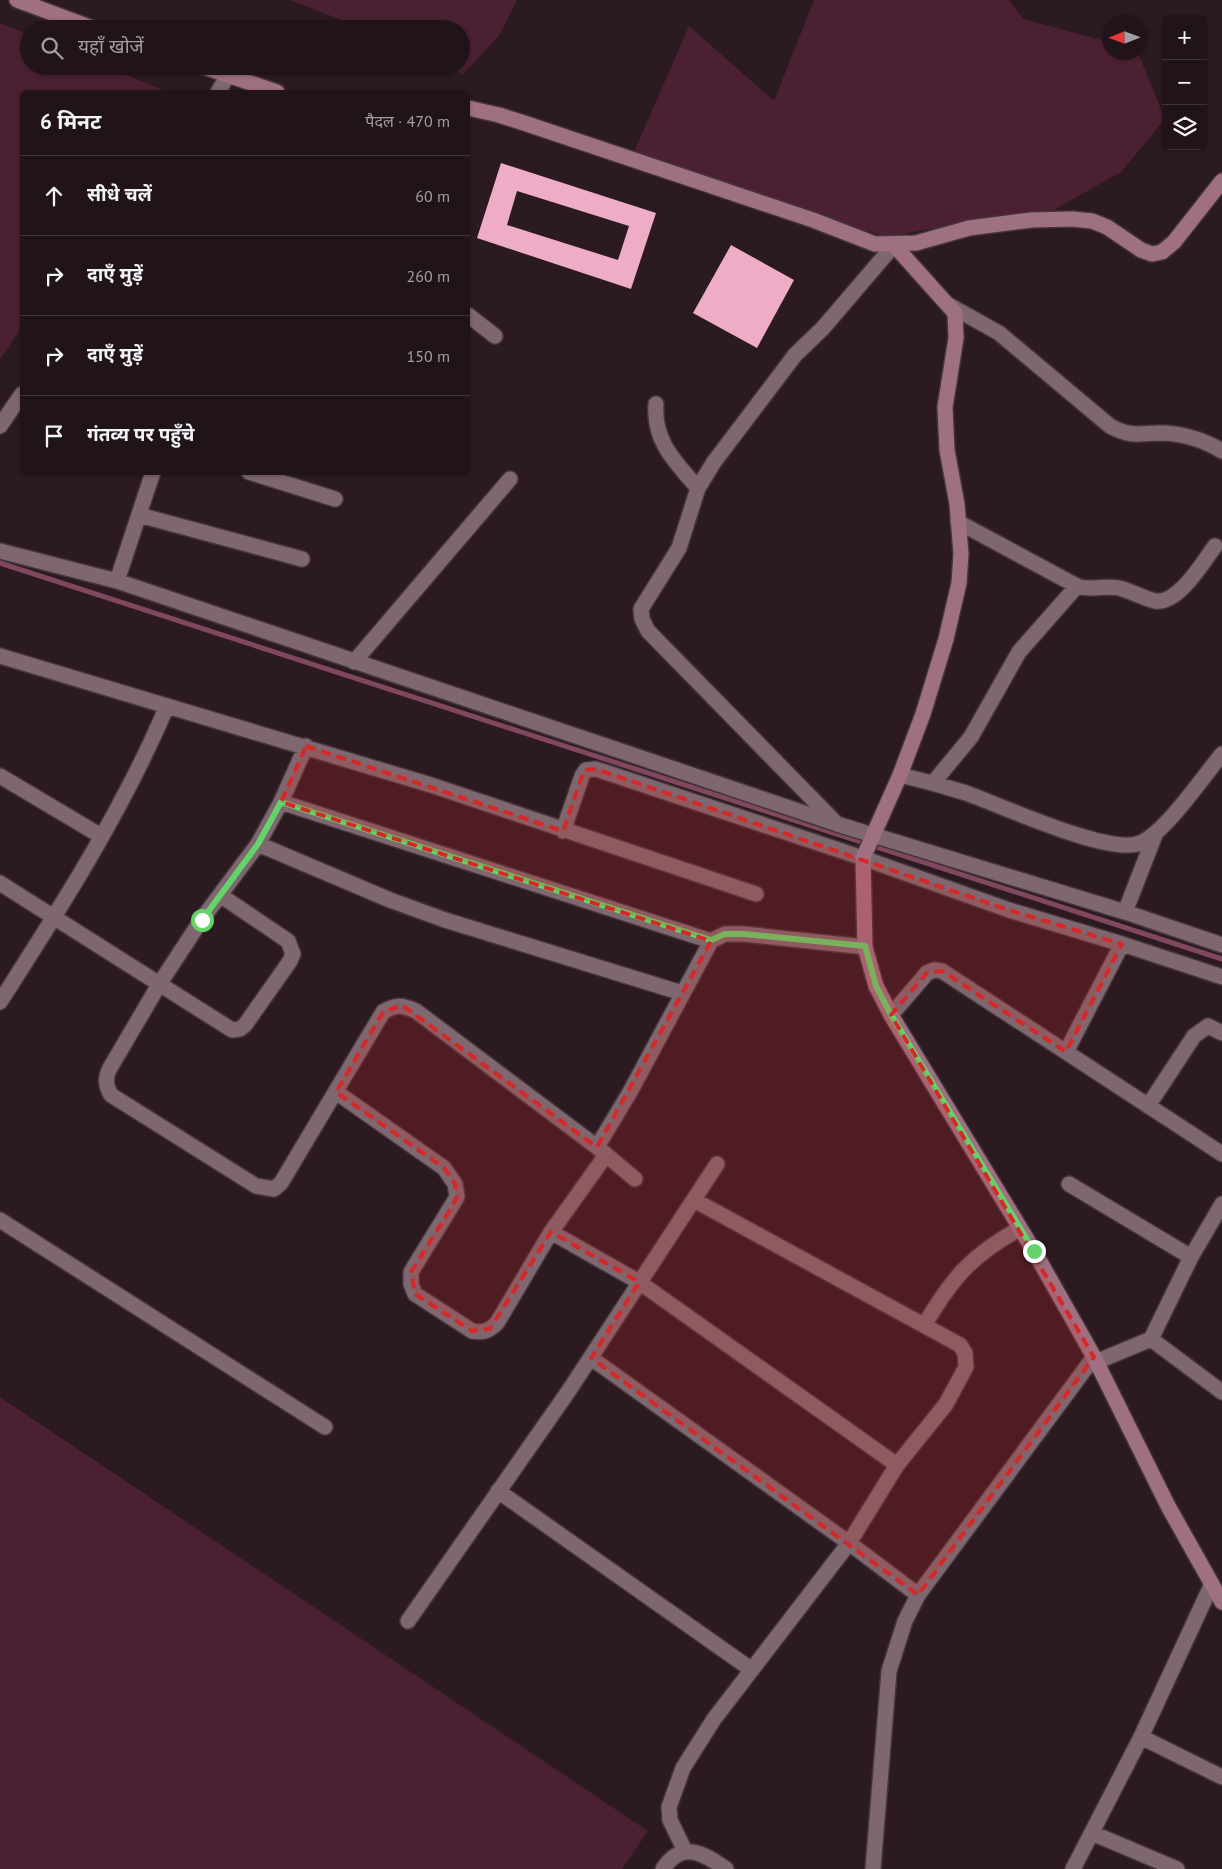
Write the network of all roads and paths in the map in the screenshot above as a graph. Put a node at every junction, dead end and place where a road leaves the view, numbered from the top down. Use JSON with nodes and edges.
{"nodes":[{"id":1,"x":17,"y":0,"type":"edge"},
{"id":2,"x":71,"y":20,"type":"edge"},
{"id":3,"x":228,"y":75,"type":"joint"},
{"id":4,"x":219,"y":90,"type":"edge"},
{"id":5,"x":271,"y":90,"type":"edge"},
{"id":6,"x":470,"y":108,"type":"edge"},
{"id":7,"x":1222,"y":180,"type":"edge"},
{"id":8,"x":894,"y":245,"type":"junction"},
{"id":9,"x":947,"y":304,"type":"junction"},
{"id":10,"x":470,"y":317,"type":"edge"},
{"id":11,"x":495,"y":336,"type":"dead end"},
{"id":12,"x":20,"y":397,"type":"edge"},
{"id":13,"x":656,"y":404,"type":"dead end"},
{"id":14,"x":0,"y":426,"type":"edge"},
{"id":15,"x":1222,"y":451,"type":"edge"},
{"id":16,"x":152,"y":475,"type":"edge"},
{"id":17,"x":259,"y":475,"type":"edge"},
{"id":18,"x":510,"y":479,"type":"dead end"},
{"id":19,"x":698,"y":488,"type":"junction"},
{"id":20,"x":336,"y":499,"type":"dead end"},
{"id":21,"x":139,"y":514,"type":"junction"},
{"id":22,"x":958,"y":522,"type":"junction"},
{"id":23,"x":1215,"y":546,"type":"dead end"},
{"id":24,"x":0,"y":551,"type":"edge"},
{"id":25,"x":302,"y":559,"type":"dead end"},
{"id":26,"x":117,"y":581,"type":"junction"},
{"id":27,"x":1077,"y":586,"type":"junction"},
{"id":28,"x":0,"y":656,"type":"edge"},
{"id":29,"x":354,"y":662,"type":"junction"},
{"id":30,"x":167,"y":706,"type":"junction"},
{"id":31,"x":306,"y":746,"type":"junction"},
{"id":32,"x":1222,"y":754,"type":"edge"},
{"id":33,"x":900,"y":775,"type":"junction"},
{"id":34,"x":0,"y":776,"type":"edge"},
{"id":35,"x":933,"y":783,"type":"junction"},
{"id":36,"x":281,"y":802,"type":"junction"},
{"id":37,"x":837,"y":824,"type":"junction"},
{"id":38,"x":563,"y":831,"type":"junction"},
{"id":39,"x":1155,"y":835,"type":"junction"},
{"id":40,"x":101,"y":836,"type":"junction"},
{"id":41,"x":258,"y":844,"type":"junction"},
{"id":42,"x":868,"y":846,"type":"junction"},
{"id":43,"x":0,"y":883,"type":"edge"},
{"id":44,"x":220,"y":894,"type":"junction"},
{"id":45,"x":756,"y":894,"type":"dead end"},
{"id":46,"x":1125,"y":912,"type":"junction"},
{"id":47,"x":54,"y":918,"type":"junction"},
{"id":48,"x":711,"y":940,"type":"junction"},
{"id":49,"x":1122,"y":944,"type":"junction"},
{"id":50,"x":1222,"y":945,"type":"edge"},
{"id":51,"x":865,"y":946,"type":"junction"},
{"id":52,"x":1222,"y":977,"type":"edge"},
{"id":53,"x":160,"y":983,"type":"junction"},
{"id":54,"x":682,"y":993,"type":"junction"},
{"id":55,"x":0,"y":1002,"type":"edge"},
{"id":56,"x":891,"y":1015,"type":"junction"},
{"id":57,"x":1222,"y":1033,"type":"edge"},
{"id":58,"x":1066,"y":1052,"type":"junction"},
{"id":59,"x":336,"y":1092,"type":"junction"},
{"id":60,"x":1148,"y":1106,"type":"junction"},
{"id":61,"x":601,"y":1151,"type":"junction"},
{"id":62,"x":1222,"y":1154,"type":"edge"},
{"id":63,"x":717,"y":1164,"type":"dead end"},
{"id":64,"x":635,"y":1179,"type":"dead end"},
{"id":65,"x":1069,"y":1184,"type":"dead end"},
{"id":66,"x":694,"y":1200,"type":"junction"},
{"id":67,"x":1220,"y":1213,"type":"edge"},
{"id":68,"x":0,"y":1220,"type":"edge"},
{"id":69,"x":1019,"y":1228,"type":"junction"},
{"id":70,"x":551,"y":1232,"type":"junction"},
{"id":71,"x":1192,"y":1257,"type":"junction"},
{"id":72,"x":639,"y":1282,"type":"junction"},
{"id":73,"x":925,"y":1324,"type":"junction"},
{"id":74,"x":1151,"y":1339,"type":"junction"},
{"id":75,"x":591,"y":1358,"type":"junction"},
{"id":76,"x":1095,"y":1359,"type":"junction"},
{"id":77,"x":1222,"y":1392,"type":"edge"},
{"id":78,"x":325,"y":1427,"type":"dead end"},
{"id":79,"x":897,"y":1465,"type":"junction"},
{"id":80,"x":498,"y":1492,"type":"junction"},
{"id":81,"x":849,"y":1543,"type":"junction"},
{"id":82,"x":1211,"y":1586,"type":"junction"},
{"id":83,"x":918,"y":1596,"type":"junction"},
{"id":84,"x":1222,"y":1602,"type":"edge"},
{"id":85,"x":408,"y":1622,"type":"dead end"},
{"id":86,"x":752,"y":1670,"type":"junction"},
{"id":87,"x":1141,"y":1737,"type":"junction"},
{"id":88,"x":1222,"y":1777,"type":"edge"},
{"id":89,"x":1092,"y":1833,"type":"junction"},
{"id":90,"x":685,"y":1851,"type":"junction"},
{"id":91,"x":663,"y":1869,"type":"edge"},
{"id":92,"x":726,"y":1869,"type":"edge"},
{"id":93,"x":873,"y":1869,"type":"edge"},
{"id":94,"x":1073,"y":1869,"type":"edge"},
{"id":95,"x":1177,"y":1869,"type":"edge"}],
"edges":[{"from":1,"to":2,"type":"street"},
{"from":3,"to":4,"type":"street"},
{"from":3,"to":5,"type":"street"},
{"from":6,"to":8,"type":"street"},
{"from":7,"to":8,"type":"street"},
{"from":8,"to":9,"type":"street"},
{"from":8,"to":19,"type":"street"},
{"from":9,"to":15,"type":"street"},
{"from":9,"to":22,"type":"street"},
{"from":10,"to":11,"type":"street"},
{"from":12,"to":14,"type":"street"},
{"from":13,"to":19,"type":"street"},
{"from":16,"to":21,"type":"street"},
{"from":17,"to":20,"type":"street"},
{"from":18,"to":29,"type":"street"},
{"from":19,"to":37,"type":"street"},
{"from":21,"to":25,"type":"street"},
{"from":21,"to":26,"type":"street"},
{"from":22,"to":27,"type":"street"},
{"from":22,"to":33,"type":"street"},
{"from":23,"to":27,"type":"street"},
{"from":24,"to":26,"type":"street"},
{"from":26,"to":29,"type":"street"},
{"from":27,"to":35,"type":"street"},
{"from":28,"to":30,"type":"street"},
{"from":29,"to":37,"type":"street"},
{"from":30,"to":31,"type":"street"},
{"from":30,"to":40,"type":"street"},
{"from":31,"to":36,"type":"street"},
{"from":31,"to":38,"type":"street"},
{"from":32,"to":39,"type":"street"},
{"from":33,"to":35,"type":"street"},
{"from":33,"to":42,"type":"street"},
{"from":34,"to":40,"type":"street"},
{"from":35,"to":39,"type":"street"},
{"from":36,"to":41,"type":"street"},
{"from":36,"to":48,"type":"street"},
{"from":37,"to":42,"type":"street"},
{"from":38,"to":42,"type":"street"},
{"from":38,"to":45,"type":"street"},
{"from":39,"to":46,"type":"street"},
{"from":40,"to":47,"type":"street"},
{"from":41,"to":44,"type":"street"},
{"from":41,"to":54,"type":"street"},
{"from":42,"to":46,"type":"street"},
{"from":42,"to":49,"type":"street"},
{"from":42,"to":51,"type":"street"},
{"from":43,"to":47,"type":"street"},
{"from":44,"to":53,"type":"street"},
{"from":44,"to":53,"type":"street"},
{"from":46,"to":50,"type":"street"},
{"from":47,"to":53,"type":"street"},
{"from":47,"to":55,"type":"street"},
{"from":48,"to":51,"type":"street"},
{"from":48,"to":54,"type":"street"},
{"from":49,"to":52,"type":"street"},
{"from":49,"to":58,"type":"street"},
{"from":51,"to":56,"type":"street"},
{"from":53,"to":59,"type":"street"},
{"from":54,"to":61,"type":"street"},
{"from":56,"to":58,"type":"street"},
{"from":56,"to":69,"type":"street"},
{"from":57,"to":60,"type":"street"},
{"from":58,"to":60,"type":"street"},
{"from":59,"to":61,"type":"street"},
{"from":59,"to":70,"type":"street"},
{"from":60,"to":62,"type":"street"},
{"from":61,"to":64,"type":"street"},
{"from":61,"to":70,"type":"street"},
{"from":63,"to":66,"type":"street"},
{"from":65,"to":71,"type":"street"},
{"from":66,"to":72,"type":"street"},
{"from":66,"to":73,"type":"street"},
{"from":67,"to":71,"type":"street"},
{"from":68,"to":78,"type":"street"},
{"from":69,"to":73,"type":"street"},
{"from":69,"to":76,"type":"street"},
{"from":70,"to":72,"type":"street"},
{"from":71,"to":74,"type":"street"},
{"from":72,"to":75,"type":"street"},
{"from":72,"to":79,"type":"street"},
{"from":73,"to":79,"type":"street"},
{"from":74,"to":76,"type":"street"},
{"from":74,"to":77,"type":"street"},
{"from":75,"to":80,"type":"street"},
{"from":75,"to":81,"type":"street"},
{"from":76,"to":82,"type":"street"},
{"from":76,"to":83,"type":"street"},
{"from":79,"to":81,"type":"street"},
{"from":80,"to":85,"type":"street"},
{"from":80,"to":86,"type":"street"},
{"from":81,"to":83,"type":"street"},
{"from":81,"to":86,"type":"street"},
{"from":82,"to":84,"type":"street"},
{"from":82,"to":87,"type":"street"},
{"from":83,"to":93,"type":"street"},
{"from":86,"to":90,"type":"street"},
{"from":87,"to":88,"type":"street"},
{"from":87,"to":89,"type":"street"},
{"from":89,"to":94,"type":"street"},
{"from":89,"to":95,"type":"street"},
{"from":90,"to":91,"type":"street"},
{"from":90,"to":92,"type":"street"}]}
